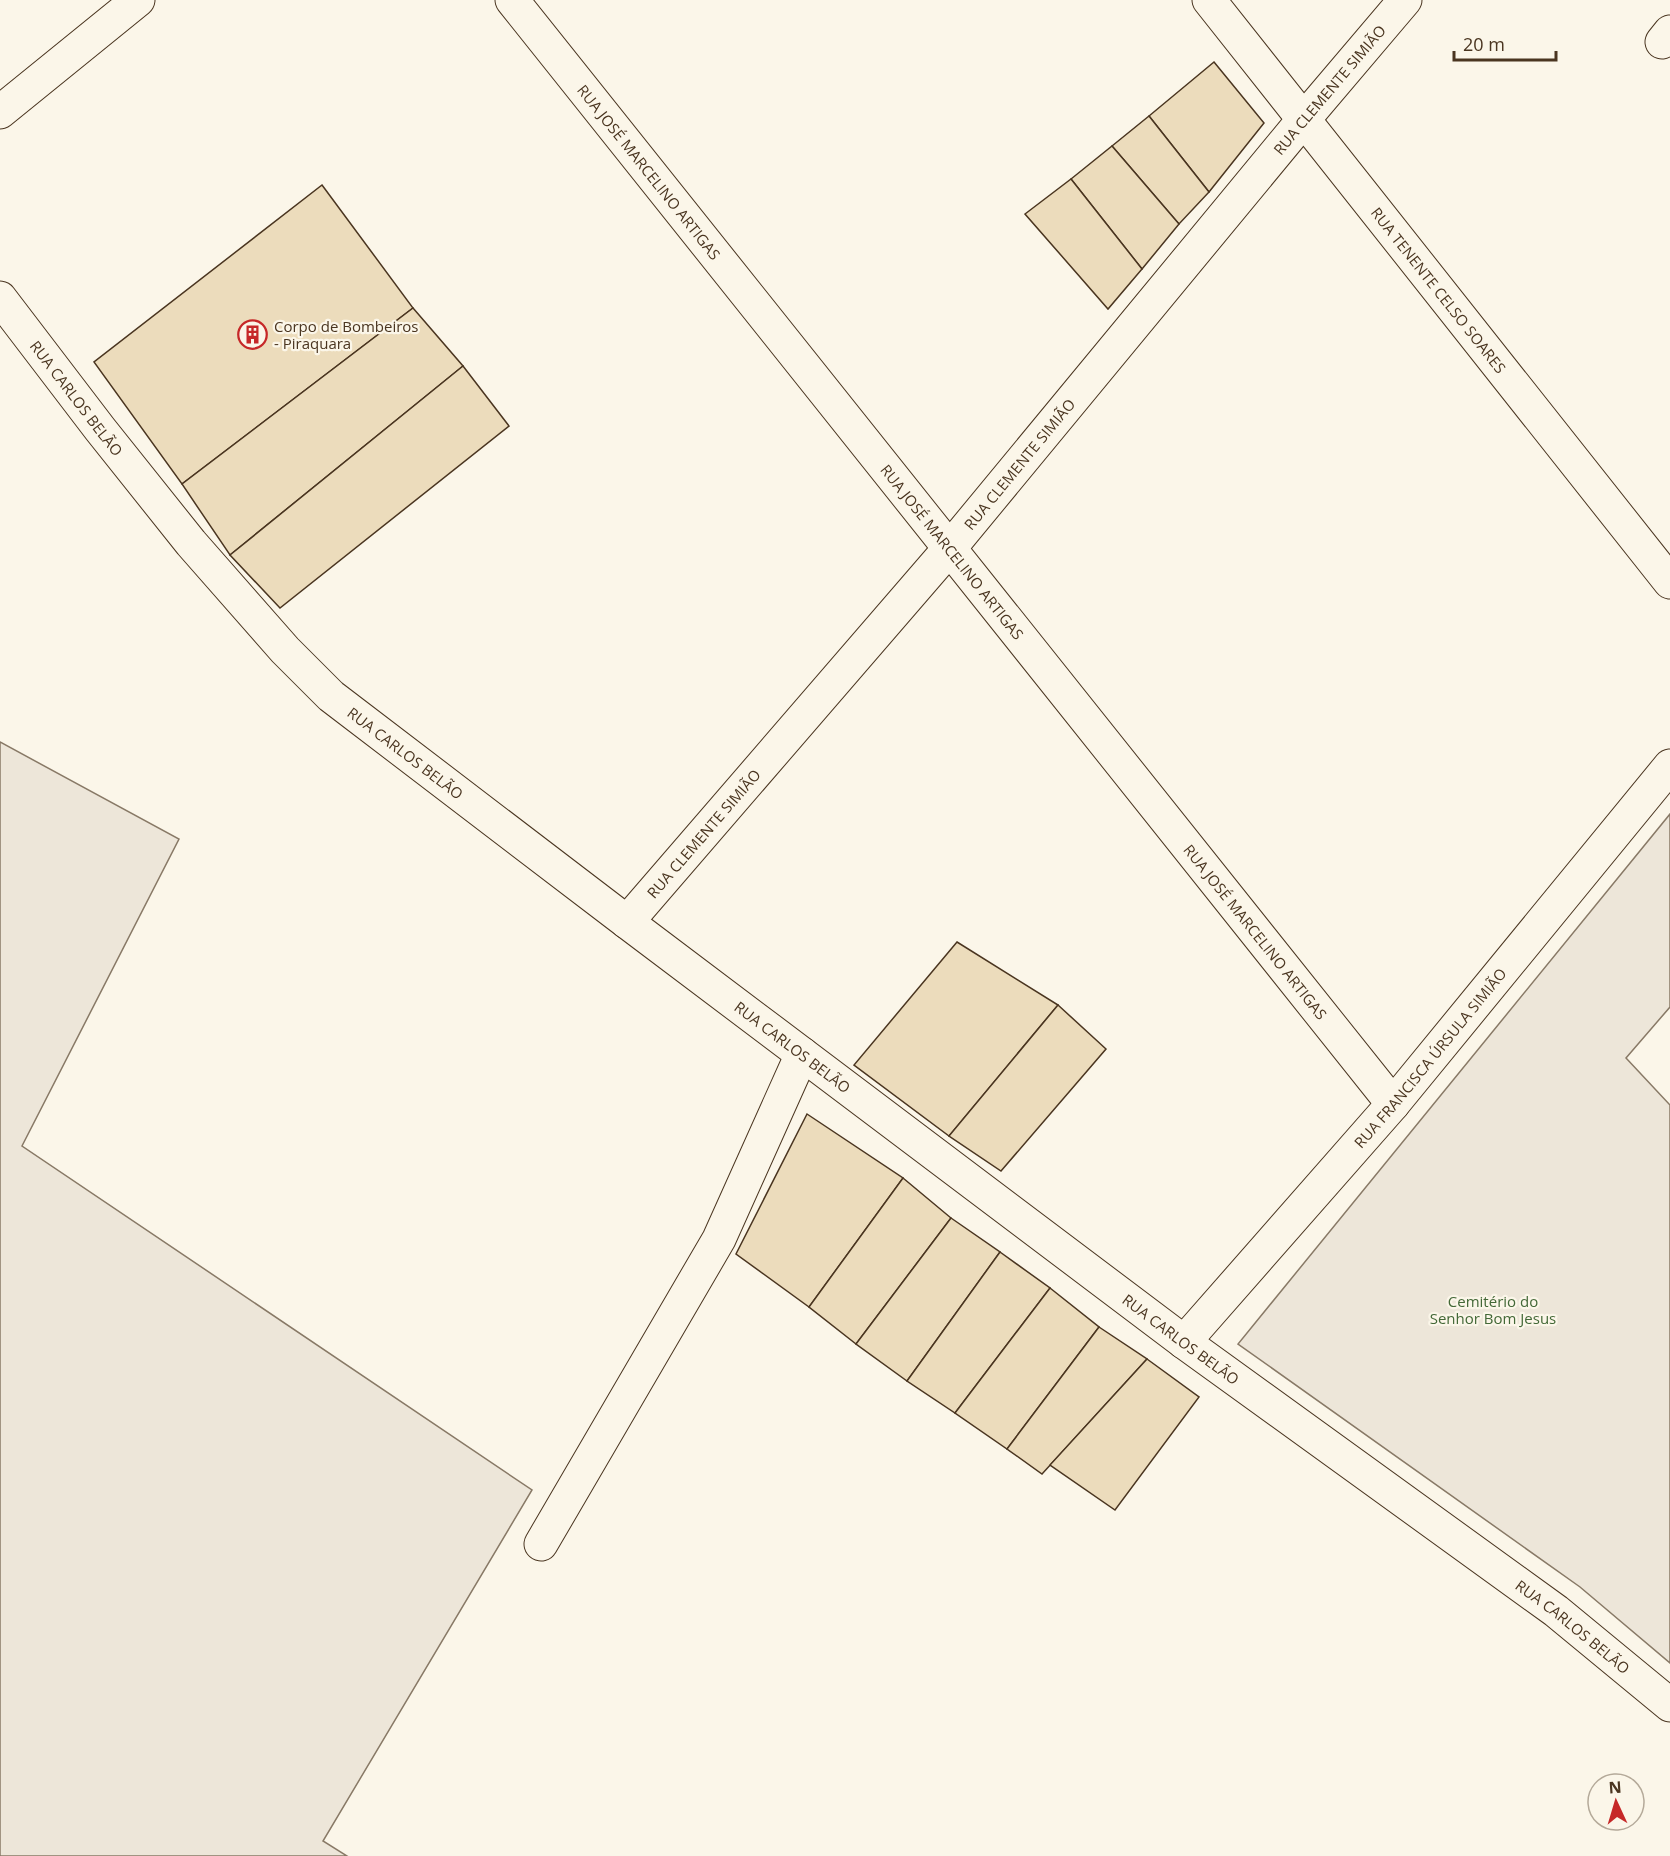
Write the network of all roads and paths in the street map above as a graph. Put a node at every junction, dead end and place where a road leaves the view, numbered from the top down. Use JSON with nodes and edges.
{"nodes":[{"id":1,"x":138,"y":0,"type":"edge"},
{"id":2,"x":512,"y":0,"type":"edge"},
{"id":3,"x":1209,"y":0,"type":"edge"},
{"id":4,"x":1405,"y":0,"type":"edge"},
{"id":5,"x":0,"y":112,"type":"edge"},
{"id":6,"x":1304,"y":119,"type":"junction"},
{"id":7,"x":0,"y":300,"type":"edge"},
{"id":8,"x":949,"y":549,"type":"junction"},
{"id":9,"x":1670,"y":582,"type":"edge"},
{"id":10,"x":1670,"y":766,"type":"edge"},
{"id":11,"x":627,"y":922,"type":"junction"},
{"id":12,"x":802,"y":1054,"type":"junction"},
{"id":13,"x":1393,"y":1104,"type":"junction"},
{"id":14,"x":1184,"y":1342,"type":"junction"},
{"id":15,"x":541,"y":1544,"type":"dead end"},
{"id":16,"x":1670,"y":1705,"type":"edge"}],
"edges":[{"from":1,"to":5,"type":"street"},
{"from":2,"to":8,"type":"street","name":"RUA JOSÉ MARCELINO ARTIGAS"},
{"from":3,"to":6,"type":"street","name":"RUA TENENTE CELSO SOARES"},
{"from":4,"to":6,"type":"street","name":"RUA CLEMENTE SIMIÃO"},
{"from":6,"to":8,"type":"street","name":"RUA CLEMENTE SIMIÃO"},
{"from":6,"to":9,"type":"street","name":"RUA TENENTE CELSO SOARES"},
{"from":7,"to":11,"type":"street","name":"RUA CARLOS BELÃO"},
{"from":8,"to":11,"type":"street","name":"RUA CLEMENTE SIMIÃO"},
{"from":8,"to":13,"type":"street","name":"RUA JOSÉ MARCELINO ARTIGAS"},
{"from":10,"to":13,"type":"street","name":"RUA FRANCISCA ÚRSULA SIMIÃO"},
{"from":11,"to":12,"type":"street","name":"RUA CARLOS BELÃO"},
{"from":12,"to":14,"type":"street","name":"RUA CARLOS BELÃO"},
{"from":12,"to":15,"type":"street"},
{"from":13,"to":14,"type":"street","name":"RUA FRANCISCA ÚRSULA SIMIÃO"},
{"from":14,"to":16,"type":"street","name":"RUA CARLOS BELÃO"}]}
